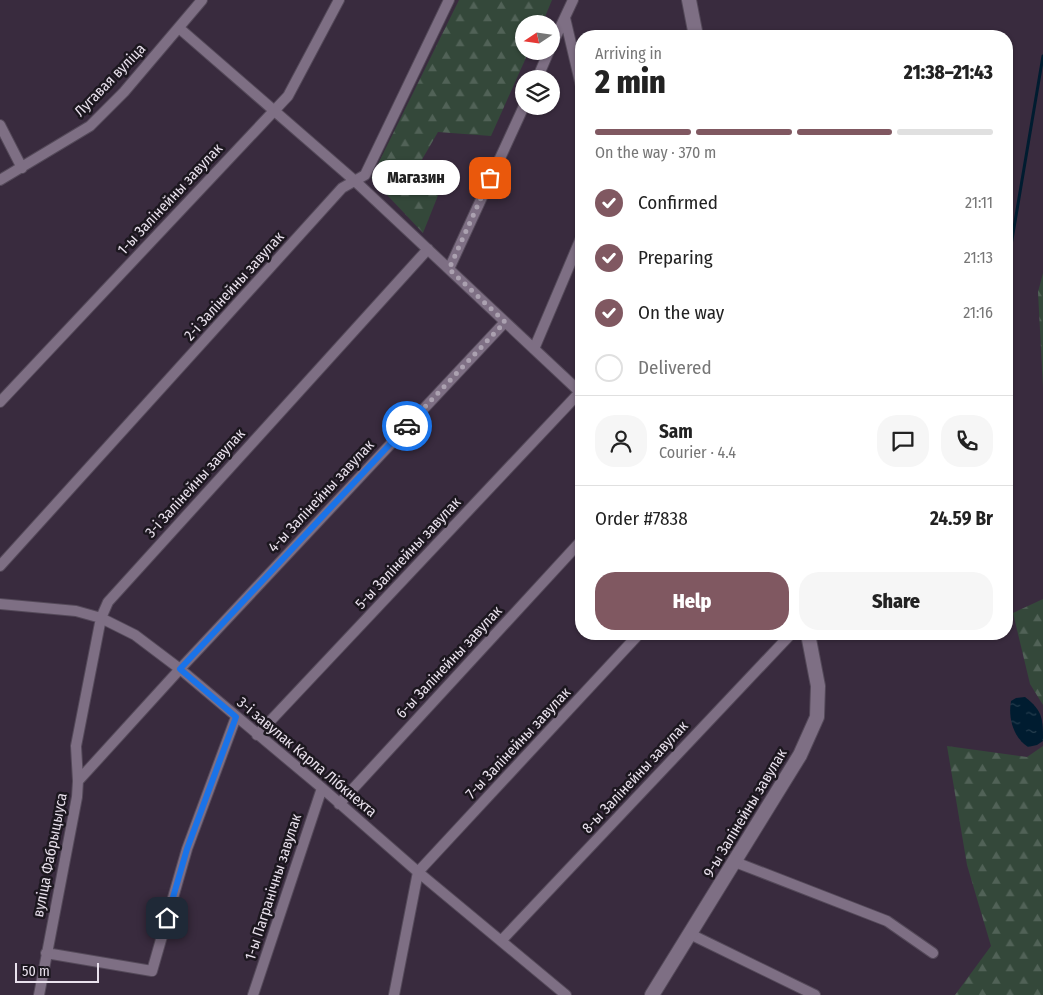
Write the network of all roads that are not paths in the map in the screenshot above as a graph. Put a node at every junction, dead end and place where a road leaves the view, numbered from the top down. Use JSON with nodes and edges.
{"nodes":[{"id":1,"x":202,"y":0,"type":"edge"},
{"id":2,"x":338,"y":0,"type":"edge"},
{"id":3,"x":449,"y":0,"type":"edge"},
{"id":4,"x":573,"y":0,"type":"edge"},
{"id":5,"x":689,"y":0,"type":"edge"},
{"id":6,"x":565,"y":18,"type":"junction"},
{"id":7,"x":179,"y":28,"type":"junction"},
{"id":8,"x":560,"y":28,"type":"edge"},
{"id":9,"x":695,"y":30,"type":"edge"},
{"id":10,"x":575,"y":60,"type":"edge"},
{"id":11,"x":274,"y":110,"type":"junction"},
{"id":12,"x":520,"y":115,"type":"edge"},
{"id":13,"x":0,"y":125,"type":"edge"},
{"id":14,"x":22,"y":168,"type":"junction"},
{"id":15,"x":0,"y":180,"type":"edge"},
{"id":16,"x":355,"y":181,"type":"junction"},
{"id":17,"x":428,"y":249,"type":"junction"},
{"id":18,"x":575,"y":252,"type":"edge"},
{"id":19,"x":449,"y":269,"type":"junction"},
{"id":20,"x":505,"y":322,"type":"junction"},
{"id":21,"x":534,"y":348,"type":"junction"},
{"id":22,"x":575,"y":387,"type":"edge"},
{"id":23,"x":575,"y":397,"type":"edge"},
{"id":24,"x":0,"y":402,"type":"edge"},
{"id":25,"x":575,"y":548,"type":"edge"},
{"id":26,"x":0,"y":566,"type":"edge"},
{"id":27,"x":0,"y":604,"type":"edge"},
{"id":28,"x":101,"y":618,"type":"junction"},
{"id":29,"x":633,"y":640,"type":"edge"},
{"id":30,"x":785,"y":640,"type":"edge"},
{"id":31,"x":809,"y":640,"type":"edge"},
{"id":32,"x":180,"y":669,"type":"junction"},
{"id":33,"x":236,"y":717,"type":"junction"},
{"id":34,"x":257,"y":735,"type":"junction"},
{"id":35,"x":78,"y":781,"type":"junction"},
{"id":36,"x":322,"y":788,"type":"junction"},
{"id":37,"x":340,"y":804,"type":"junction"},
{"id":38,"x":735,"y":862,"type":"junction"},
{"id":39,"x":418,"y":872,"type":"junction"},
{"id":40,"x":690,"y":934,"type":"junction"},
{"id":41,"x":502,"y":941,"type":"junction"},
{"id":42,"x":46,"y":953,"type":"junction"},
{"id":43,"x":932,"y":953,"type":"dead end"},
{"id":44,"x":39,"y":995,"type":"edge"},
{"id":45,"x":253,"y":995,"type":"edge"},
{"id":46,"x":394,"y":995,"type":"edge"},
{"id":47,"x":566,"y":995,"type":"edge"},
{"id":48,"x":652,"y":995,"type":"edge"},
{"id":49,"x":815,"y":995,"type":"edge"}],
"edges":[{"from":1,"to":7,"type":"street","name":"Лугавая вуліца"},
{"from":2,"to":11,"type":"street","name":"1-ы Залінейны завулак"},
{"from":3,"to":16,"type":"street","name":"2-і Залінейны завулак"},
{"from":4,"to":6,"type":"street"},
{"from":5,"to":9,"type":"street"},
{"from":6,"to":8,"type":"street"},
{"from":6,"to":10,"type":"street"},
{"from":7,"to":11,"type":"street"},
{"from":7,"to":14,"type":"street","name":"Лугавая вуліца"},
{"from":11,"to":16,"type":"street"},
{"from":11,"to":24,"type":"street","name":"1-ы Залінейны завулак"},
{"from":12,"to":19,"type":"street"},
{"from":13,"to":14,"type":"street"},
{"from":14,"to":15,"type":"street","name":"Лугавая вуліца"},
{"from":16,"to":17,"type":"street"},
{"from":16,"to":26,"type":"street","name":"2-і Залінейны завулак"},
{"from":17,"to":19,"type":"street"},
{"from":17,"to":28,"type":"street","name":"3-і Залінейны завулак"},
{"from":18,"to":21,"type":"street"},
{"from":19,"to":20,"type":"street"},
{"from":20,"to":21,"type":"street"},
{"from":20,"to":32,"type":"street","name":"4-ы Залінейны завулак"},
{"from":21,"to":22,"type":"street"},
{"from":23,"to":34,"type":"street","name":"5-ы Залінейны завулак"},
{"from":25,"to":37,"type":"street","name":"6-ы Залінейны завулак"},
{"from":27,"to":28,"type":"street","name":"3-і завулак Карла Лібкнехта"},
{"from":28,"to":32,"type":"street","name":"3-і завулак Карла Лібкнехта"},
{"from":28,"to":35,"type":"street","name":"3-і Залінейны завулак"},
{"from":29,"to":39,"type":"street","name":"7-ы Залінейны завулак"},
{"from":30,"to":41,"type":"street","name":"8-ы Залінейны завулак"},
{"from":31,"to":38,"type":"street","name":"9-ы Залінейны завулак"},
{"from":32,"to":33,"type":"street","name":"3-і завулак Карла Лібкнехта"},
{"from":32,"to":35,"type":"street","name":"вуліца Фабрыцыуса"},
{"from":33,"to":34,"type":"street","name":"3-і завулак Карла Лібкнехта"},
{"from":33,"to":42,"type":"street"},
{"from":34,"to":36,"type":"street","name":"3-і завулак Карла Лібкнехта"},
{"from":35,"to":42,"type":"street","name":"вуліца Фабрыцыуса"},
{"from":36,"to":37,"type":"street","name":"3-і завулак Карла Лібкнехта"},
{"from":36,"to":45,"type":"street","name":"1-ы Пагранічны завулак"},
{"from":37,"to":39,"type":"street","name":"3-і завулак Карла Лібкнехта"},
{"from":38,"to":40,"type":"street","name":"9-ы Залінейны завулак"},
{"from":38,"to":43,"type":"street"},
{"from":39,"to":41,"type":"street","name":"3-і завулак Карла Лібкнехта"},
{"from":39,"to":46,"type":"street"},
{"from":40,"to":48,"type":"street","name":"9-ы Залінейны завулак"},
{"from":40,"to":49,"type":"street"},
{"from":41,"to":47,"type":"street","name":"3-і завулак Карла Лібкнехта"},
{"from":42,"to":44,"type":"street","name":"вуліца Фабрыцыуса"}]}
